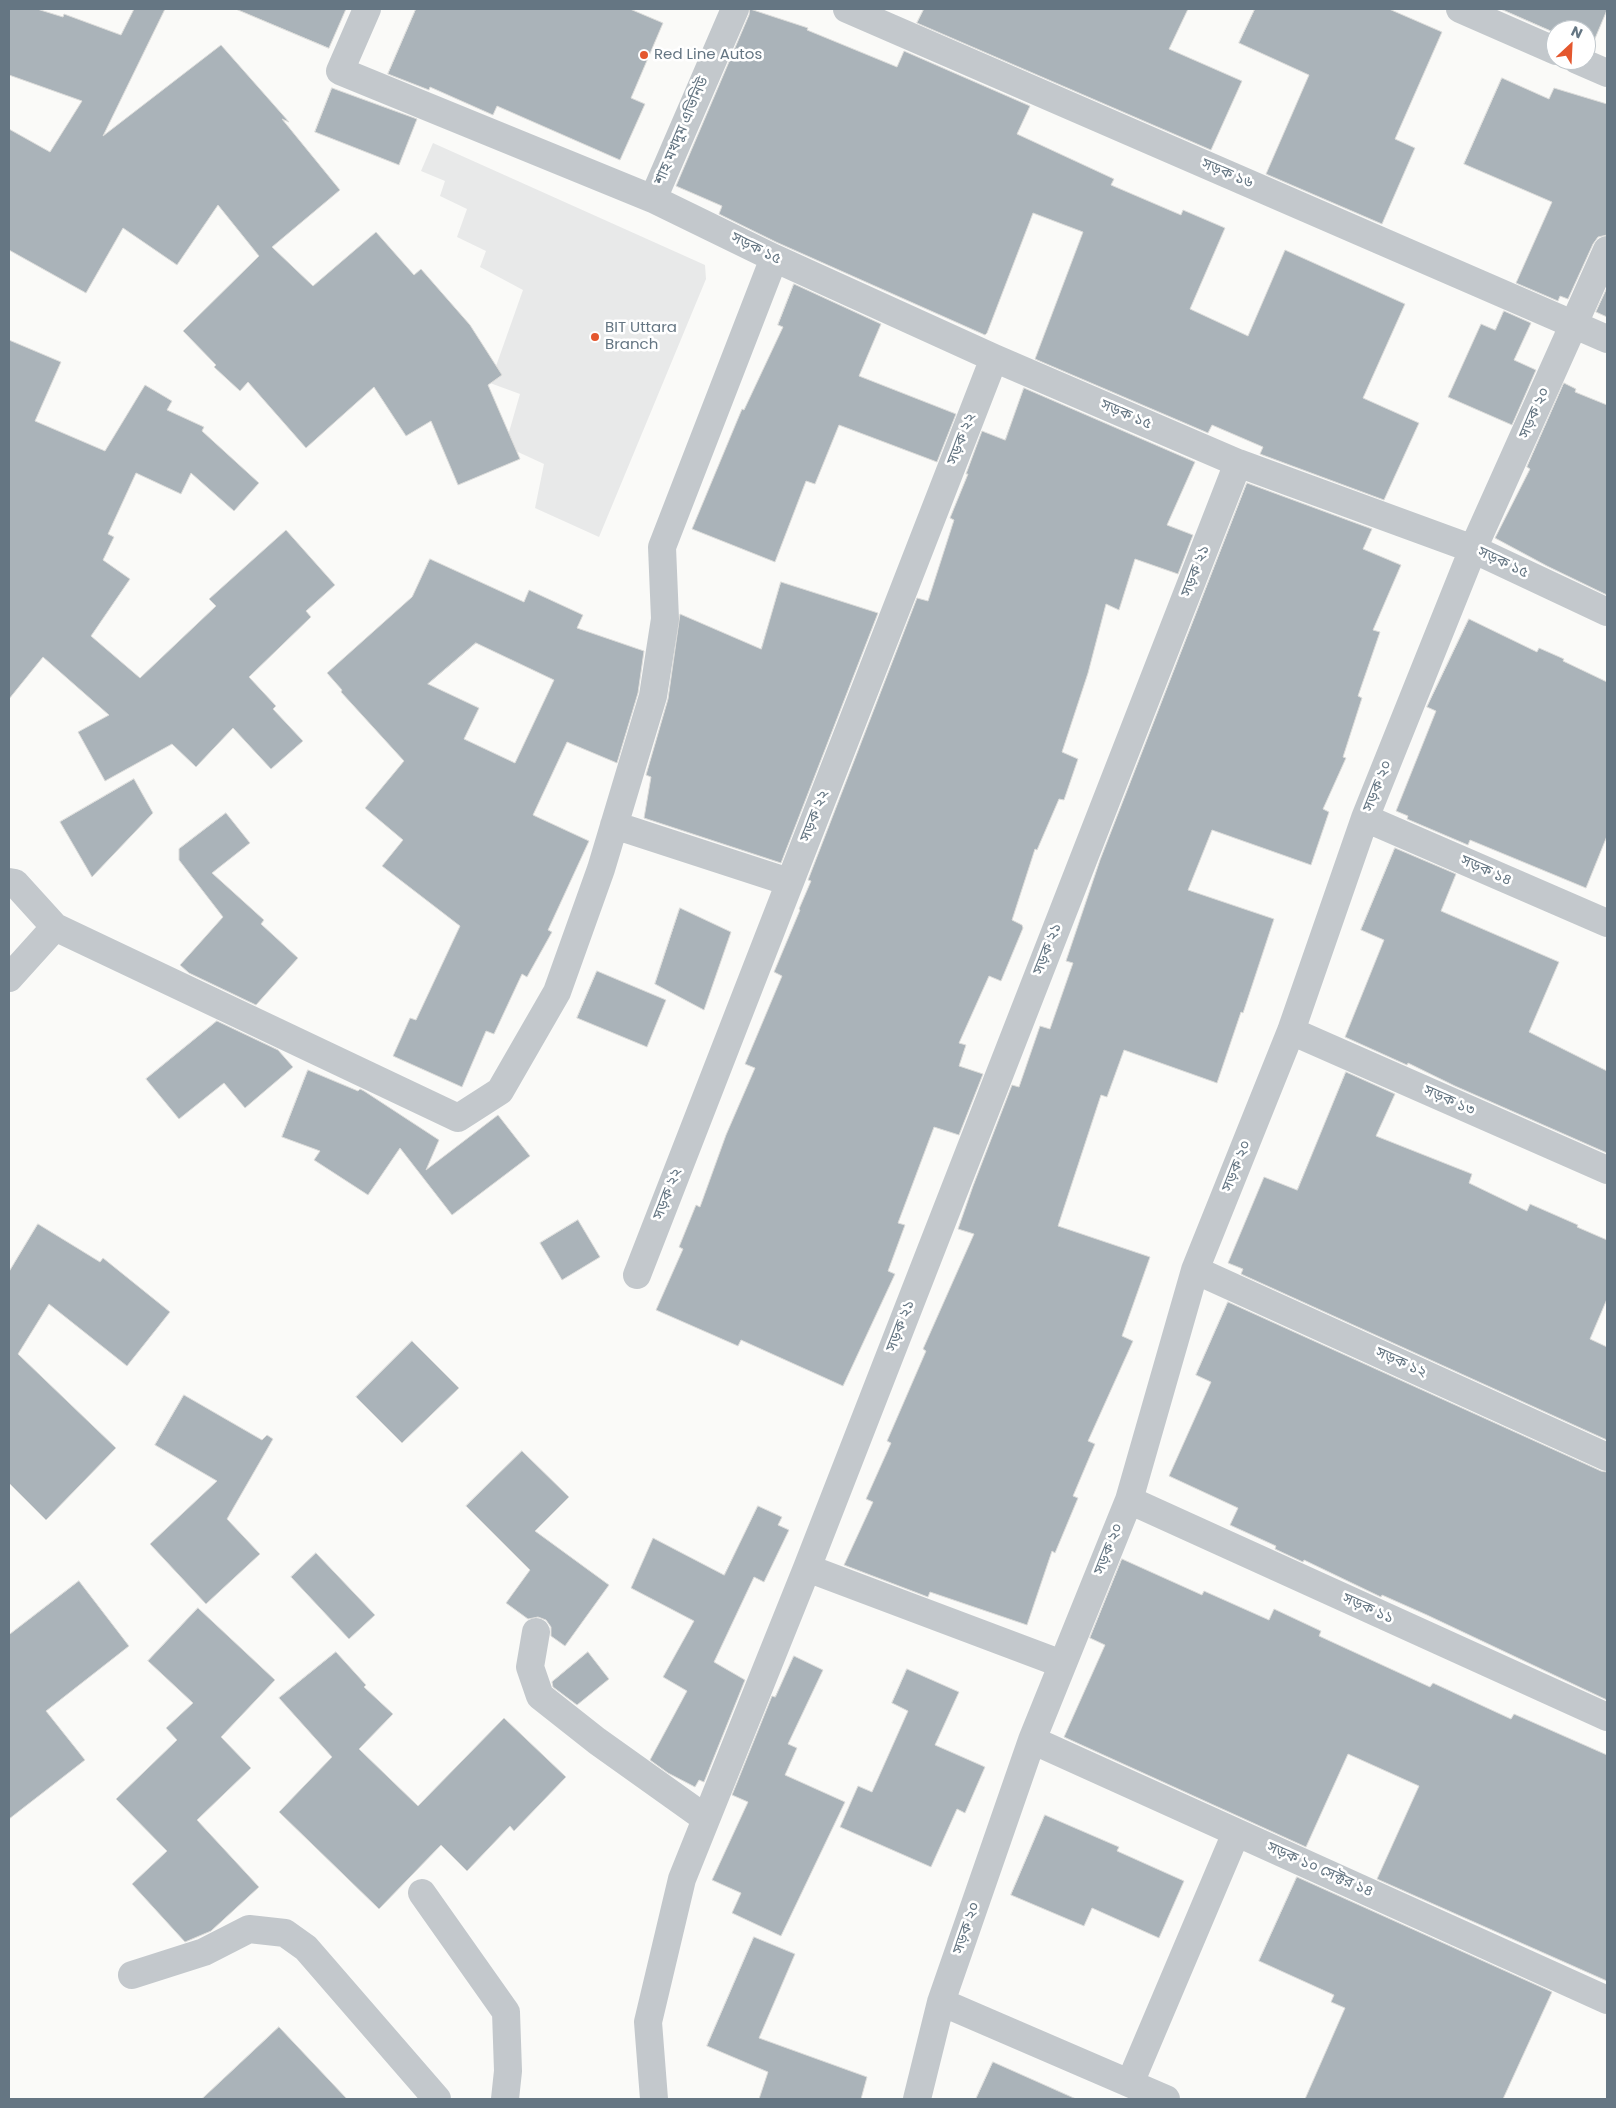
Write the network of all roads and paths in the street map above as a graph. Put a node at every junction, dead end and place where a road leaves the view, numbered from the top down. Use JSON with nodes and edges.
{"nodes":[{"id":1,"x":367,"y":9,"type":"edge"},
{"id":2,"x":735,"y":9,"type":"edge"},
{"id":3,"x":847,"y":9,"type":"edge"},
{"id":4,"x":1460,"y":9,"type":"edge"},
{"id":5,"x":1546,"y":47,"type":"edge"},
{"id":6,"x":653,"y":199,"type":"junction"},
{"id":7,"x":1607,"y":250,"type":"edge"},
{"id":8,"x":774,"y":258,"type":"junction"},
{"id":9,"x":1575,"y":325,"type":"junction"},
{"id":10,"x":1607,"y":339,"type":"edge"},
{"id":11,"x":994,"y":358,"type":"junction"},
{"id":12,"x":1238,"y":463,"type":"junction"},
{"id":13,"x":1473,"y":549,"type":"junction"},
{"id":14,"x":1607,"y":612,"type":"edge"},
{"id":15,"x":1365,"y":818,"type":"junction"},
{"id":16,"x":614,"y":825,"type":"junction"},
{"id":17,"x":9,"y":882,"type":"edge"},
{"id":18,"x":789,"y":882,"type":"junction"},
{"id":19,"x":1607,"y":923,"type":"edge"},
{"id":20,"x":55,"y":927,"type":"junction"},
{"id":21,"x":9,"y":978,"type":"edge"},
{"id":22,"x":1291,"y":1032,"type":"junction"},
{"id":23,"x":1607,"y":1170,"type":"edge"},
{"id":24,"x":1195,"y":1270,"type":"junction"},
{"id":25,"x":637,"y":1275,"type":"dead end"},
{"id":26,"x":1607,"y":1457,"type":"edge"},
{"id":27,"x":1129,"y":1500,"type":"junction"},
{"id":28,"x":806,"y":1568,"type":"junction"},
{"id":29,"x":536,"y":1632,"type":"dead end"},
{"id":30,"x":1062,"y":1664,"type":"junction"},
{"id":31,"x":1607,"y":1717,"type":"edge"},
{"id":32,"x":1032,"y":1740,"type":"junction"},
{"id":33,"x":705,"y":1818,"type":"junction"},
{"id":34,"x":1236,"y":1833,"type":"junction"},
{"id":35,"x":422,"y":1893,"type":"dead end"},
{"id":36,"x":132,"y":1975,"type":"dead end"},
{"id":37,"x":1607,"y":2000,"type":"edge"},
{"id":38,"x":941,"y":2002,"type":"junction"},
{"id":39,"x":1130,"y":2084,"type":"junction"},
{"id":40,"x":436,"y":2099,"type":"edge"},
{"id":41,"x":505,"y":2099,"type":"edge"},
{"id":42,"x":654,"y":2099,"type":"edge"},
{"id":43,"x":917,"y":2099,"type":"edge"},
{"id":44,"x":1166,"y":2099,"type":"edge"}],
"edges":[{"from":1,"to":6,"type":"street","name":"সড়ক ১৫"},
{"from":2,"to":6,"type":"street","name":"শাহ মখদুম এভিনিউ"},
{"from":3,"to":9,"type":"street","name":"সড়ক ১৬"},
{"from":4,"to":5,"type":"street"},
{"from":6,"to":8,"type":"street","name":"সড়ক ১৫"},
{"from":7,"to":9,"type":"street","name":"সড়ক ২০"},
{"from":8,"to":11,"type":"street","name":"সড়ক ১৫"},
{"from":8,"to":16,"type":"street"},
{"from":9,"to":10,"type":"street","name":"সড়ক ১৬"},
{"from":9,"to":13,"type":"street","name":"সড়ক ২০"},
{"from":11,"to":12,"type":"street","name":"সড়ক ১৫"},
{"from":11,"to":18,"type":"street","name":"সড়ক ২২"},
{"from":12,"to":13,"type":"street","name":"সড়ক ১৫"},
{"from":12,"to":28,"type":"street","name":"সড়ক ২১"},
{"from":13,"to":14,"type":"street","name":"সড়ক ১৫"},
{"from":13,"to":15,"type":"street","name":"সড়ক ২০"},
{"from":15,"to":19,"type":"street","name":"সড়ক ১৪"},
{"from":15,"to":22,"type":"street","name":"সড়ক ২০"},
{"from":16,"to":18,"type":"street"},
{"from":16,"to":20,"type":"street"},
{"from":17,"to":20,"type":"street"},
{"from":18,"to":25,"type":"street","name":"সড়ক ২২"},
{"from":20,"to":21,"type":"street"},
{"from":22,"to":23,"type":"street","name":"সড়ক ১৩"},
{"from":22,"to":24,"type":"street","name":"সড়ক ২০"},
{"from":24,"to":26,"type":"street","name":"সড়ক ১২"},
{"from":24,"to":27,"type":"street","name":"সড়ক ২০"},
{"from":27,"to":30,"type":"street","name":"সড়ক ২০"},
{"from":27,"to":31,"type":"street","name":"সড়ক ১১"},
{"from":28,"to":30,"type":"street"},
{"from":28,"to":33,"type":"street","name":"সড়ক ২১"},
{"from":29,"to":33,"type":"street"},
{"from":30,"to":32,"type":"street","name":"সড়ক ২০"},
{"from":32,"to":34,"type":"street","name":"সড়ক ১০ সেক্টর ১৪"},
{"from":32,"to":38,"type":"street","name":"সড়ক ২০"},
{"from":33,"to":42,"type":"street","name":"সড়ক ২১"},
{"from":34,"to":37,"type":"street","name":"সড়ক ১০ সেক্টর ১৪"},
{"from":34,"to":39,"type":"street"},
{"from":35,"to":41,"type":"street"},
{"from":36,"to":40,"type":"street"},
{"from":38,"to":39,"type":"street"},
{"from":38,"to":43,"type":"street","name":"সড়ক ২০"},
{"from":39,"to":44,"type":"street"}]}
